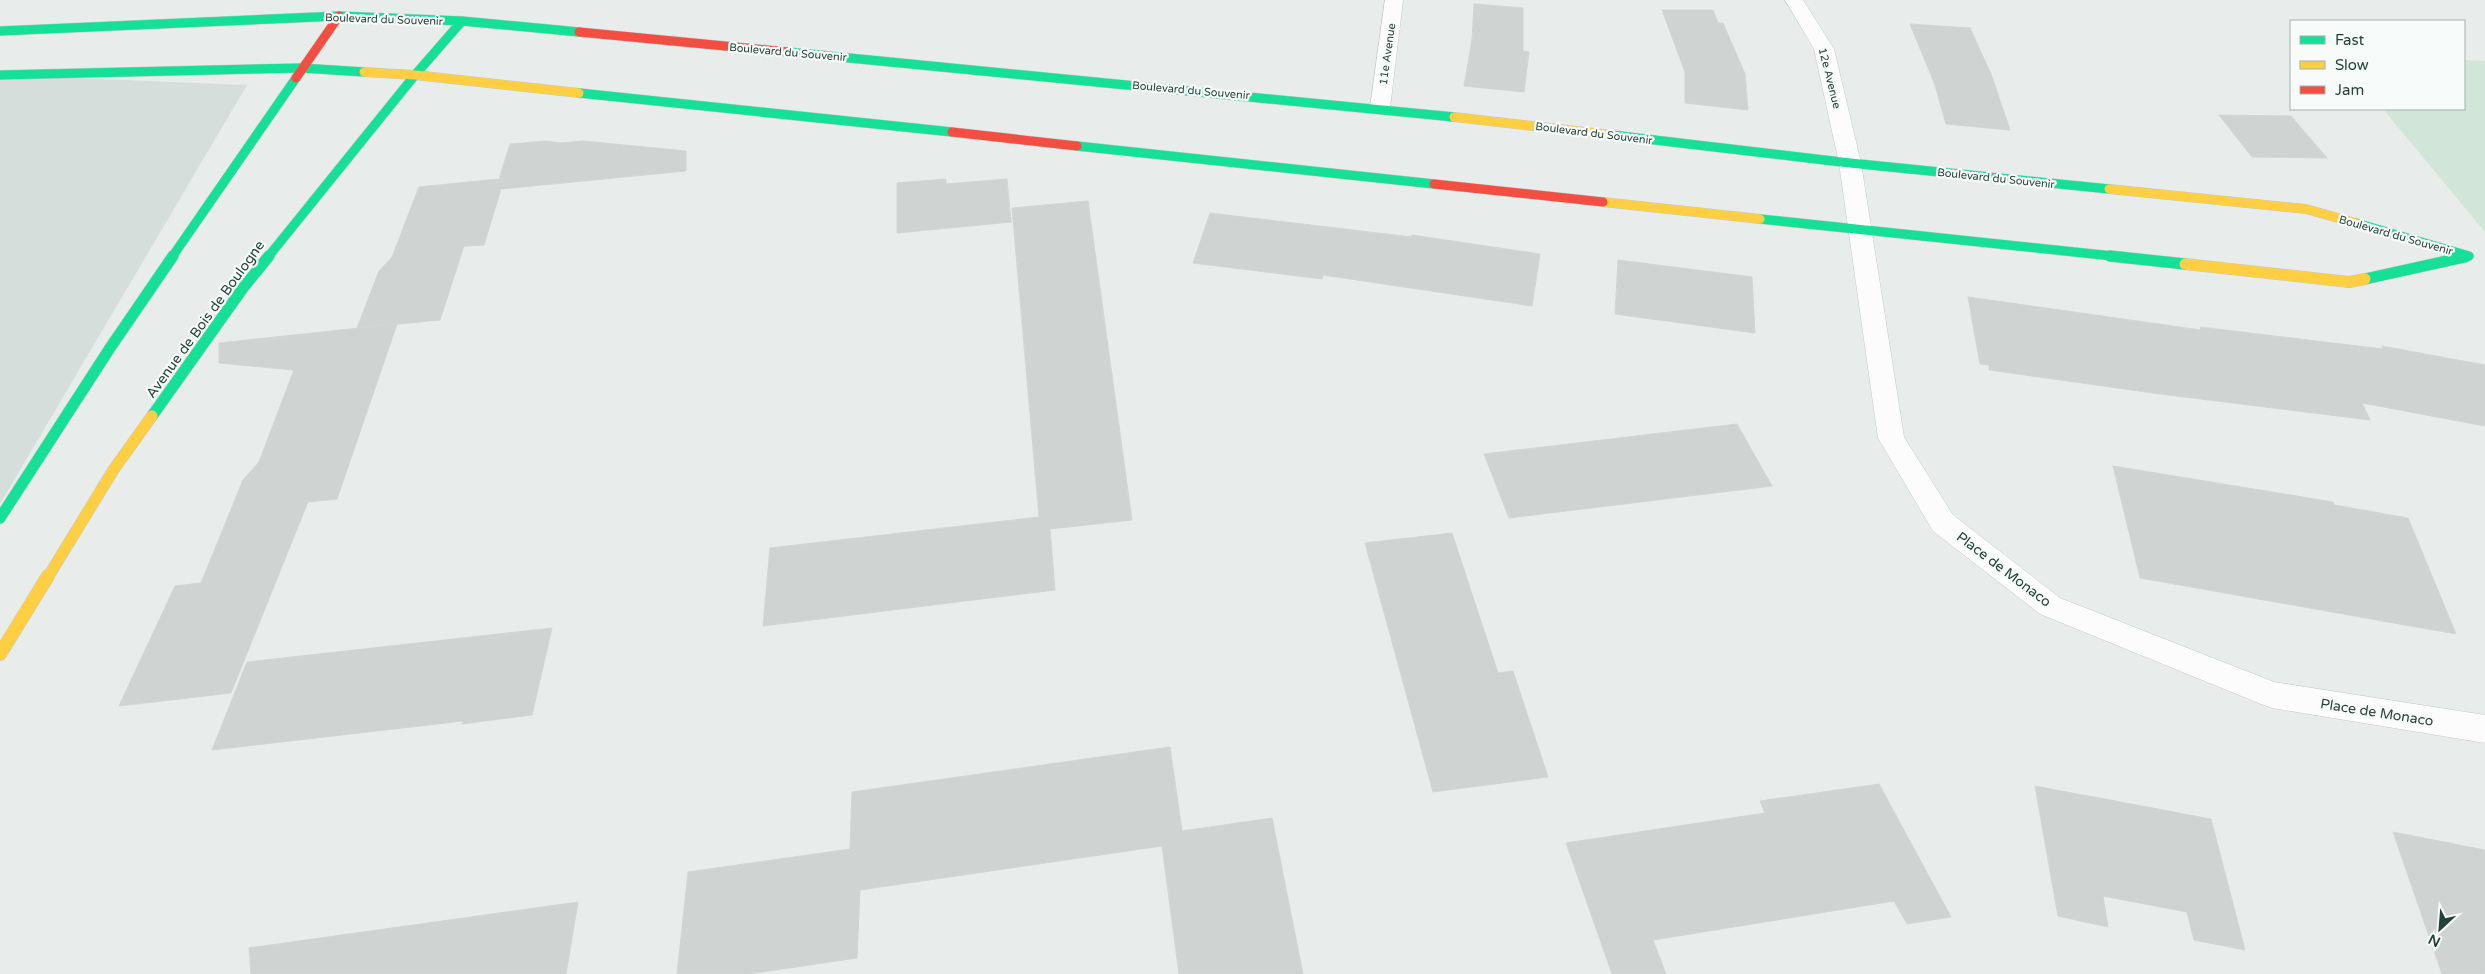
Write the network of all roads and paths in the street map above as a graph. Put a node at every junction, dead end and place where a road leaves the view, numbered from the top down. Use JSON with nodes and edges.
{"nodes":[{"id":1,"x":1394,"y":0,"type":"edge"},
{"id":2,"x":1794,"y":0,"type":"edge"},
{"id":3,"x":339,"y":16,"type":"junction"},
{"id":4,"x":462,"y":21,"type":"junction"},
{"id":5,"x":0,"y":31,"type":"edge"},
{"id":6,"x":302,"y":68,"type":"junction"},
{"id":7,"x":0,"y":75,"type":"edge"},
{"id":8,"x":415,"y":75,"type":"junction"},
{"id":9,"x":1380,"y":108,"type":"junction"},
{"id":10,"x":1850,"y":163,"type":"junction"},
{"id":11,"x":1861,"y":230,"type":"junction"},
{"id":12,"x":0,"y":518,"type":"edge"},
{"id":13,"x":0,"y":654,"type":"edge"},
{"id":14,"x":2485,"y":728,"type":"edge"}],
"edges":[{"from":1,"to":9,"type":"street","name":"11e Avenue"},
{"from":2,"to":10,"type":"street","name":"12e Avenue"},
{"from":3,"to":4,"type":"street","name":"Boulevard du Souvenir"},
{"from":3,"to":5,"type":"street","name":"Boulevard du Souvenir"},
{"from":3,"to":6,"type":"street"},
{"from":4,"to":8,"type":"street","name":"Avenue de Bois de Boulogne"},
{"from":4,"to":9,"type":"street","name":"Boulevard du Souvenir"},
{"from":6,"to":7,"type":"street","name":"Boulevard du Souvenir"},
{"from":6,"to":8,"type":"street","name":"Boulevard du Souvenir"},
{"from":6,"to":12,"type":"street"},
{"from":8,"to":11,"type":"street","name":"Boulevard du Souvenir"},
{"from":8,"to":13,"type":"street","name":"Avenue de Bois de Boulogne"},
{"from":9,"to":10,"type":"street","name":"Boulevard du Souvenir"},
{"from":10,"to":11,"type":"street","name":"Place de Monaco"},
{"from":10,"to":11,"type":"street","name":"Boulevard du Souvenir"},
{"from":11,"to":14,"type":"street","name":"Place de Monaco"}]}
